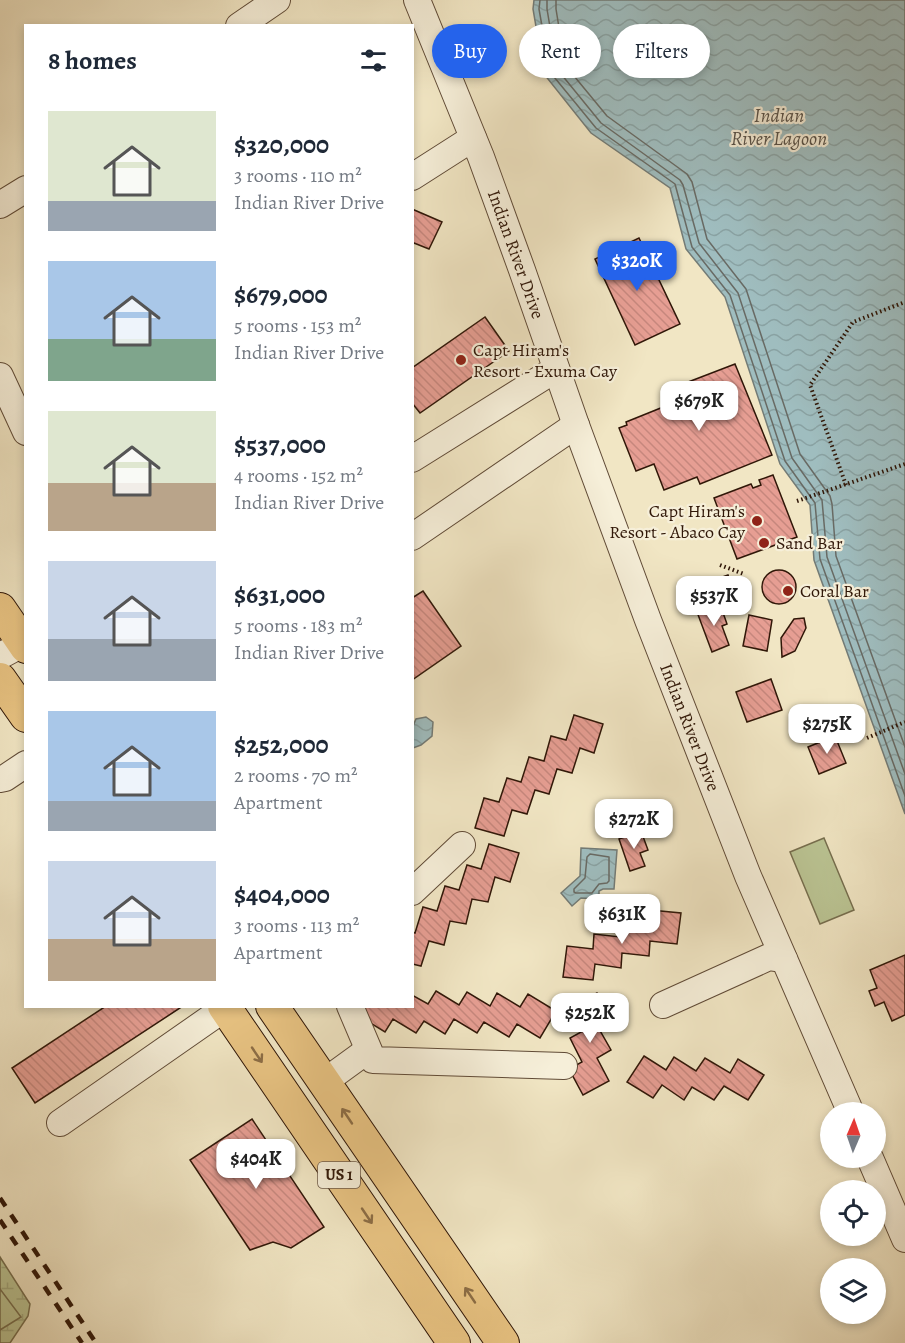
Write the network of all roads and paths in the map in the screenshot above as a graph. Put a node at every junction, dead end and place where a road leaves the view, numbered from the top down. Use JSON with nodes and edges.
{"nodes":[{"id":1,"x":276,"y":0,"type":"edge"},
{"id":2,"x":417,"y":0,"type":"edge"},
{"id":3,"x":242,"y":24,"type":"edge"},
{"id":4,"x":473,"y":138,"type":"junction"},
{"id":5,"x":414,"y":176,"type":"edge"},
{"id":6,"x":24,"y":190,"type":"edge"},
{"id":7,"x":0,"y":205,"type":"edge"},
{"id":8,"x":905,"y":302,"type":"edge"},
{"id":9,"x":556,"y":369,"type":"junction"},
{"id":10,"x":0,"y":376,"type":"edge"},
{"id":11,"x":576,"y":425,"type":"junction"},
{"id":12,"x":24,"y":428,"type":"edge"},
{"id":13,"x":414,"y":458,"type":"edge"},
{"id":14,"x":905,"y":464,"type":"edge"},
{"id":15,"x":846,"y":485,"type":"junction"},
{"id":16,"x":797,"y":501,"type":"dead end"},
{"id":17,"x":414,"y":536,"type":"edge"},
{"id":18,"x":720,"y":565,"type":"dead end"},
{"id":19,"x":744,"y":573,"type":"dead end"},
{"id":20,"x":0,"y":609,"type":"edge"},
{"id":21,"x":19,"y":647,"type":"edge"},
{"id":22,"x":0,"y":679,"type":"edge"},
{"id":23,"x":24,"y":713,"type":"edge"},
{"id":24,"x":905,"y":722,"type":"edge"},
{"id":25,"x":867,"y":738,"type":"dead end"},
{"id":26,"x":24,"y":765,"type":"edge"},
{"id":27,"x":0,"y":779,"type":"edge"},
{"id":28,"x":462,"y":846,"type":"dead end"},
{"id":29,"x":414,"y":890,"type":"edge"},
{"id":30,"x":784,"y":959,"type":"junction"},
{"id":31,"x":663,"y":1005,"type":"dead end"},
{"id":32,"x":224,"y":1008,"type":"edge"},
{"id":33,"x":226,"y":1008,"type":"edge"},
{"id":34,"x":273,"y":1008,"type":"edge"},
{"id":35,"x":351,"y":1008,"type":"edge"},
{"id":36,"x":368,"y":1050,"type":"junction"},
{"id":37,"x":564,"y":1066,"type":"dead end"},
{"id":38,"x":324,"y":1082,"type":"junction"},
{"id":39,"x":846,"y":1102,"type":"edge"},
{"id":40,"x":60,"y":1123,"type":"dead end"},
{"id":41,"x":874,"y":1168,"type":"edge"},
{"id":42,"x":905,"y":1239,"type":"edge"},
{"id":43,"x":454,"y":1343,"type":"edge"},
{"id":44,"x":503,"y":1343,"type":"edge"}],
"edges":[{"from":1,"to":3,"type":"street"},
{"from":2,"to":4,"type":"street","name":"Indian River Drive"},
{"from":4,"to":5,"type":"street"},
{"from":4,"to":9,"type":"street","name":"Indian River Drive"},
{"from":6,"to":7,"type":"street"},
{"from":8,"to":15,"type":"path"},
{"from":9,"to":11,"type":"street","name":"Indian River Drive"},
{"from":9,"to":13,"type":"street"},
{"from":10,"to":12,"type":"street"},
{"from":11,"to":17,"type":"street"},
{"from":11,"to":30,"type":"street","name":"Indian River Drive"},
{"from":14,"to":15,"type":"path"},
{"from":15,"to":16,"type":"path"},
{"from":18,"to":19,"type":"path"},
{"from":20,"to":21,"type":"main road"},
{"from":22,"to":23,"type":"main road"},
{"from":24,"to":25,"type":"path"},
{"from":26,"to":27,"type":"street"},
{"from":28,"to":29,"type":"street"},
{"from":30,"to":31,"type":"street"},
{"from":30,"to":39,"type":"street","name":"Indian River Drive"},
{"from":32,"to":40,"type":"street"},
{"from":33,"to":43,"type":"main road","number":"US 1","one_way":true},
{"from":34,"to":38,"type":"main road","number":"US 1"},
{"from":35,"to":36,"type":"street"},
{"from":36,"to":37,"type":"street"},
{"from":36,"to":38,"type":"street"},
{"from":44,"to":38,"type":"main road","number":"US 1","one_way":true},
{"from":41,"to":42,"type":"street"}]}
